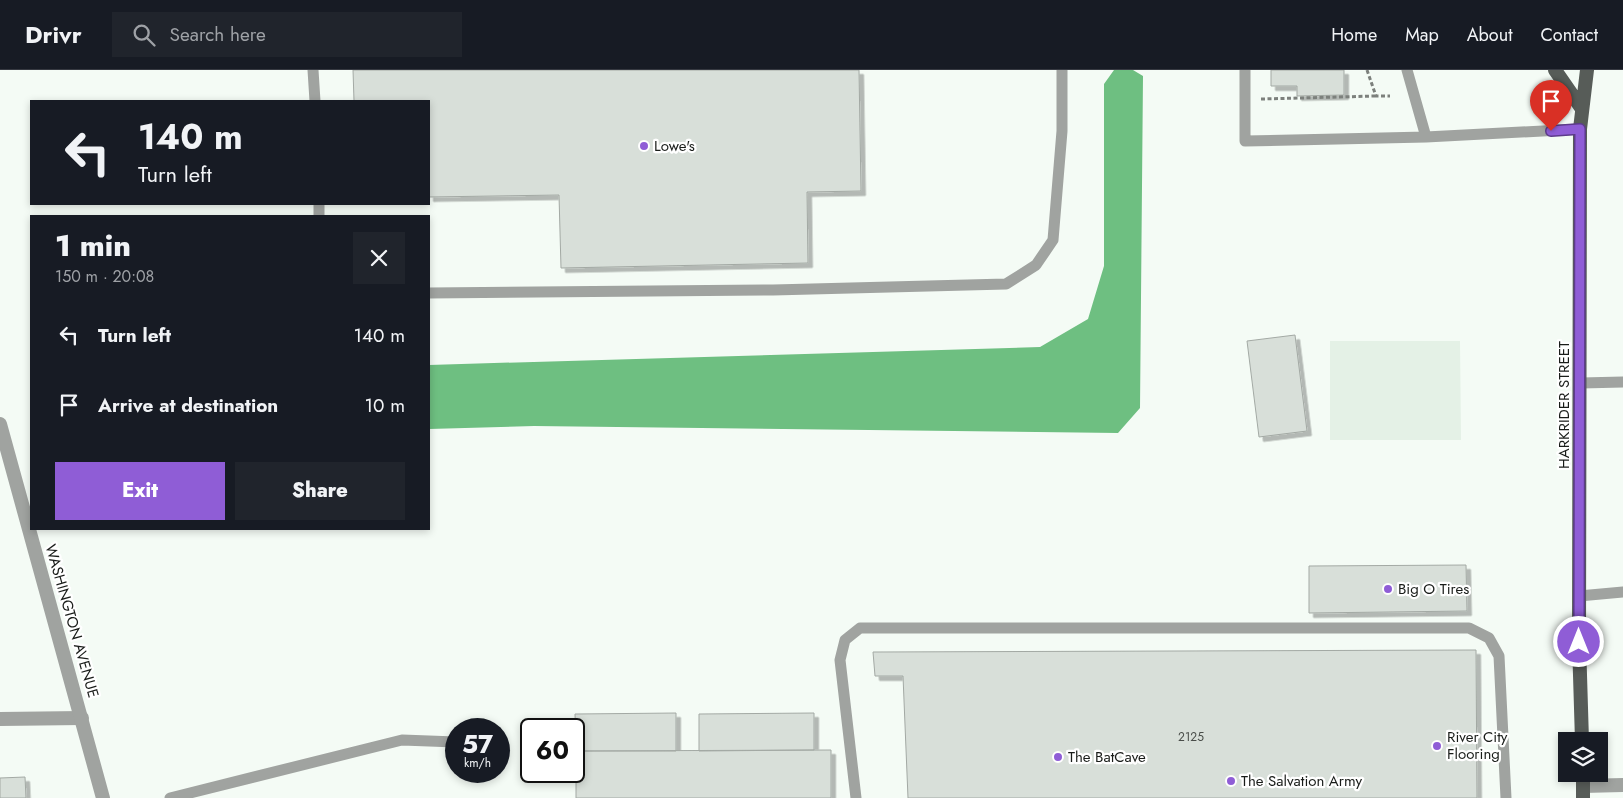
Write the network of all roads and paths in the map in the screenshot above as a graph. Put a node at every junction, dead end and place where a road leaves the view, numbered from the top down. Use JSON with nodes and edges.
{"nodes":[{"id":1,"x":313,"y":70,"type":"edge"},
{"id":2,"x":1062,"y":70,"type":"edge"},
{"id":3,"x":1245,"y":70,"type":"edge"},
{"id":4,"x":1367,"y":70,"type":"edge"},
{"id":5,"x":1407,"y":70,"type":"edge"},
{"id":6,"x":1555,"y":70,"type":"edge"},
{"id":7,"x":1587,"y":70,"type":"edge"},
{"id":8,"x":1376,"y":96,"type":"junction"},
{"id":9,"x":1390,"y":96,"type":"dead end"},
{"id":10,"x":315,"y":100,"type":"edge"},
{"id":11,"x":1245,"y":100,"type":"junction"},
{"id":12,"x":1582,"y":109,"type":"junction"},
{"id":13,"x":1580,"y":129,"type":"junction"},
{"id":14,"x":1426,"y":137,"type":"junction"},
{"id":15,"x":430,"y":293,"type":"edge"},
{"id":16,"x":1623,"y":382,"type":"edge"},
{"id":17,"x":1581,"y":383,"type":"junction"},
{"id":18,"x":0,"y":424,"type":"edge"},
{"id":19,"x":1623,"y":592,"type":"edge"},
{"id":20,"x":1579,"y":596,"type":"junction"},
{"id":21,"x":82,"y":718,"type":"junction"},
{"id":22,"x":0,"y":719,"type":"edge"},
{"id":23,"x":1582,"y":732,"type":"edge"},
{"id":24,"x":445,"y":742,"type":"edge"},
{"id":25,"x":1623,"y":785,"type":"edge"},
{"id":26,"x":1583,"y":786,"type":"edge"},
{"id":27,"x":103,"y":798,"type":"edge"},
{"id":28,"x":170,"y":798,"type":"edge"},
{"id":29,"x":856,"y":798,"type":"edge"},
{"id":30,"x":1506,"y":798,"type":"edge"}],
"edges":[{"from":1,"to":10,"type":"lane"},
{"from":2,"to":15,"type":"lane"},
{"from":3,"to":11,"type":"lane"},
{"from":4,"to":8,"type":"path"},
{"from":5,"to":14,"type":"lane"},
{"from":6,"to":12,"type":"main road"},
{"from":7,"to":12,"type":"main road","name":"HARKRIDER STREET"},
{"from":8,"to":9,"type":"path"},
{"from":8,"to":11,"type":"path"},
{"from":11,"to":14,"type":"lane"},
{"from":12,"to":13,"type":"main road","name":"HARKRIDER STREET"},
{"from":13,"to":14,"type":"lane"},
{"from":13,"to":17,"type":"main road","name":"HARKRIDER STREET"},
{"from":16,"to":17,"type":"lane"},
{"from":17,"to":20,"type":"main road","name":"HARKRIDER STREET"},
{"from":18,"to":21,"type":"street","name":"WASHINGTON AVENUE"},
{"from":19,"to":20,"type":"lane"},
{"from":20,"to":23,"type":"main road","name":"HARKRIDER STREET"},
{"from":21,"to":22,"type":"street"},
{"from":21,"to":27,"type":"street","name":"WASHINGTON AVENUE"},
{"from":24,"to":28,"type":"lane"},
{"from":25,"to":26,"type":"street"},
{"from":29,"to":30,"type":"lane"}]}
